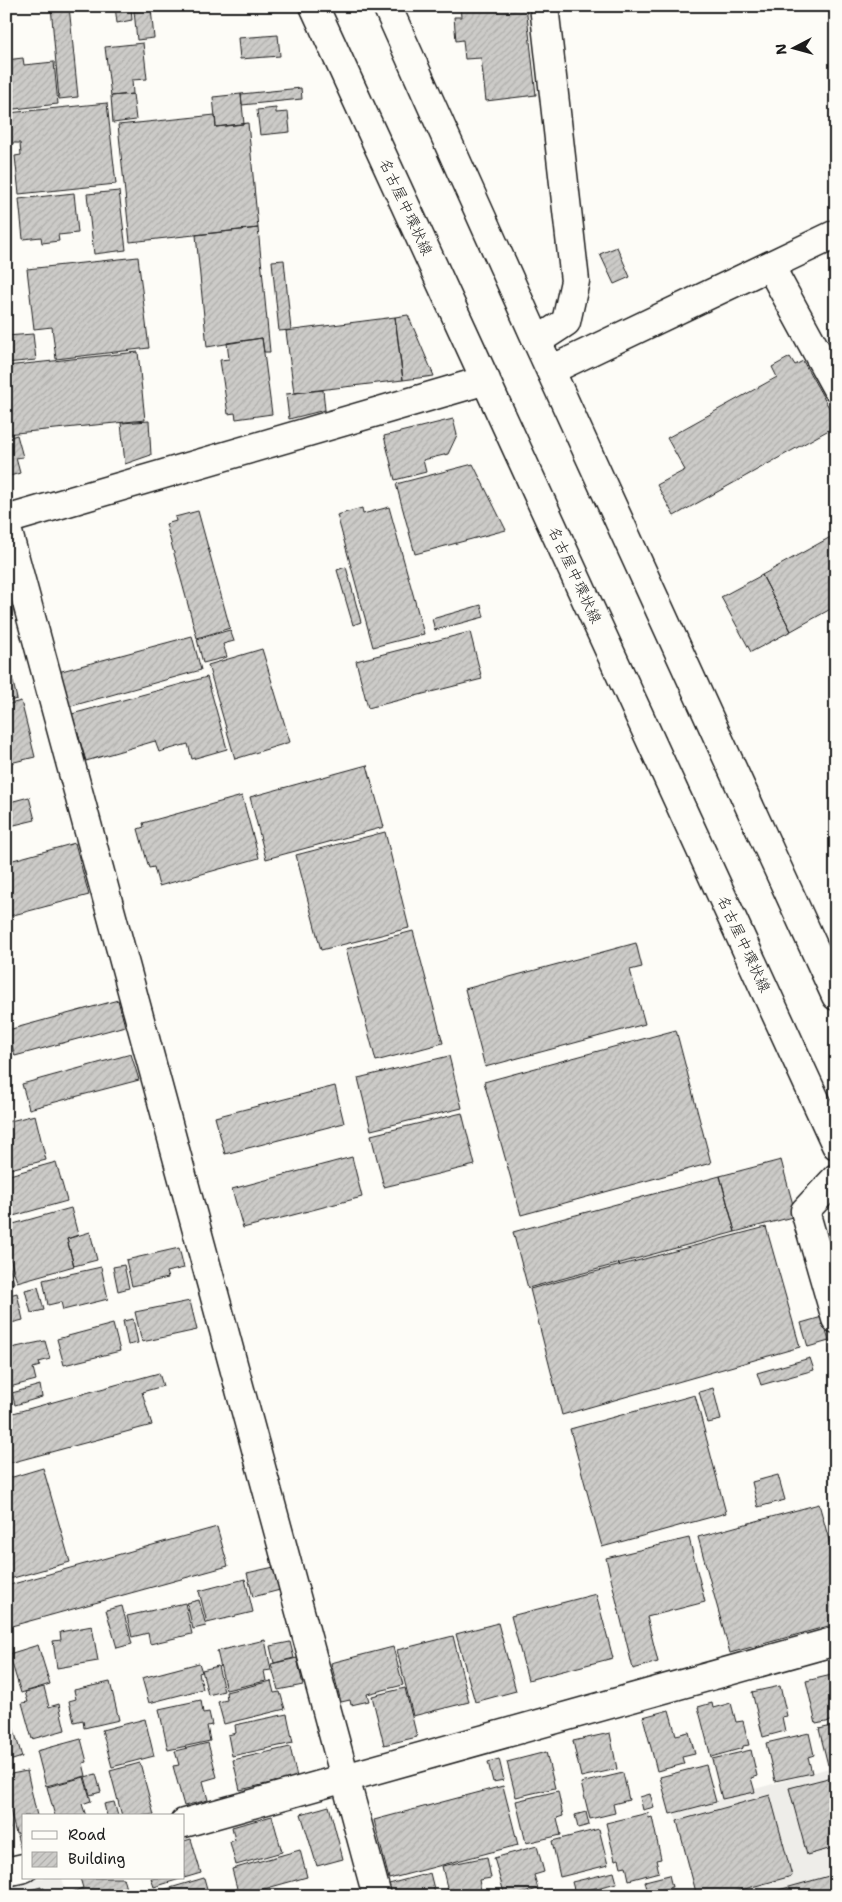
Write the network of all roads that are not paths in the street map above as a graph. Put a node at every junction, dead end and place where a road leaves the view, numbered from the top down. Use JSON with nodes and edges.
{"nodes":[{"id":1,"x":314,"y":6,"type":"edge"},
{"id":2,"x":387,"y":6,"type":"edge"},
{"id":3,"x":544,"y":6,"type":"edge"},
{"id":4,"x":836,"y":234,"type":"edge"},
{"id":5,"x":770,"y":266,"type":"junction"},
{"id":6,"x":537,"y":341,"type":"junction"},
{"id":7,"x":551,"y":370,"type":"junction"},
{"id":8,"x":486,"y":380,"type":"junction"},
{"id":9,"x":836,"y":387,"type":"edge"},
{"id":10,"x":6,"y":520,"type":"edge"},
{"id":11,"x":6,"y":525,"type":"edge"},
{"id":12,"x":836,"y":996,"type":"edge"},
{"id":13,"x":836,"y":1145,"type":"edge"},
{"id":14,"x":836,"y":1178,"type":"edge"},
{"id":15,"x":836,"y":1319,"type":"edge"},
{"id":16,"x":836,"y":1641,"type":"edge"},
{"id":17,"x":345,"y":1777,"type":"junction"},
{"id":18,"x":185,"y":1823,"type":"edge"},
{"id":19,"x":22,"y":1868,"type":"edge"},
{"id":20,"x":6,"y":1872,"type":"edge"},
{"id":21,"x":377,"y":1896,"type":"edge"}],
"edges":[{"from":1,"to":8,"type":"street","name":"名古屋中環状線"},
{"from":2,"to":6,"type":"street"},
{"from":3,"to":6,"type":"street"},
{"from":4,"to":5,"type":"street"},
{"from":5,"to":7,"type":"street"},
{"from":5,"to":9,"type":"street"},
{"from":6,"to":7,"type":"street"},
{"from":7,"to":12,"type":"street"},
{"from":8,"to":10,"type":"street"},
{"from":8,"to":13,"type":"street","name":"名古屋中環状線"},
{"from":11,"to":17,"type":"street"},
{"from":14,"to":15,"type":"street"},
{"from":16,"to":17,"type":"street"},
{"from":17,"to":18,"type":"street"},
{"from":17,"to":21,"type":"street"},
{"from":19,"to":20,"type":"street"}]}
